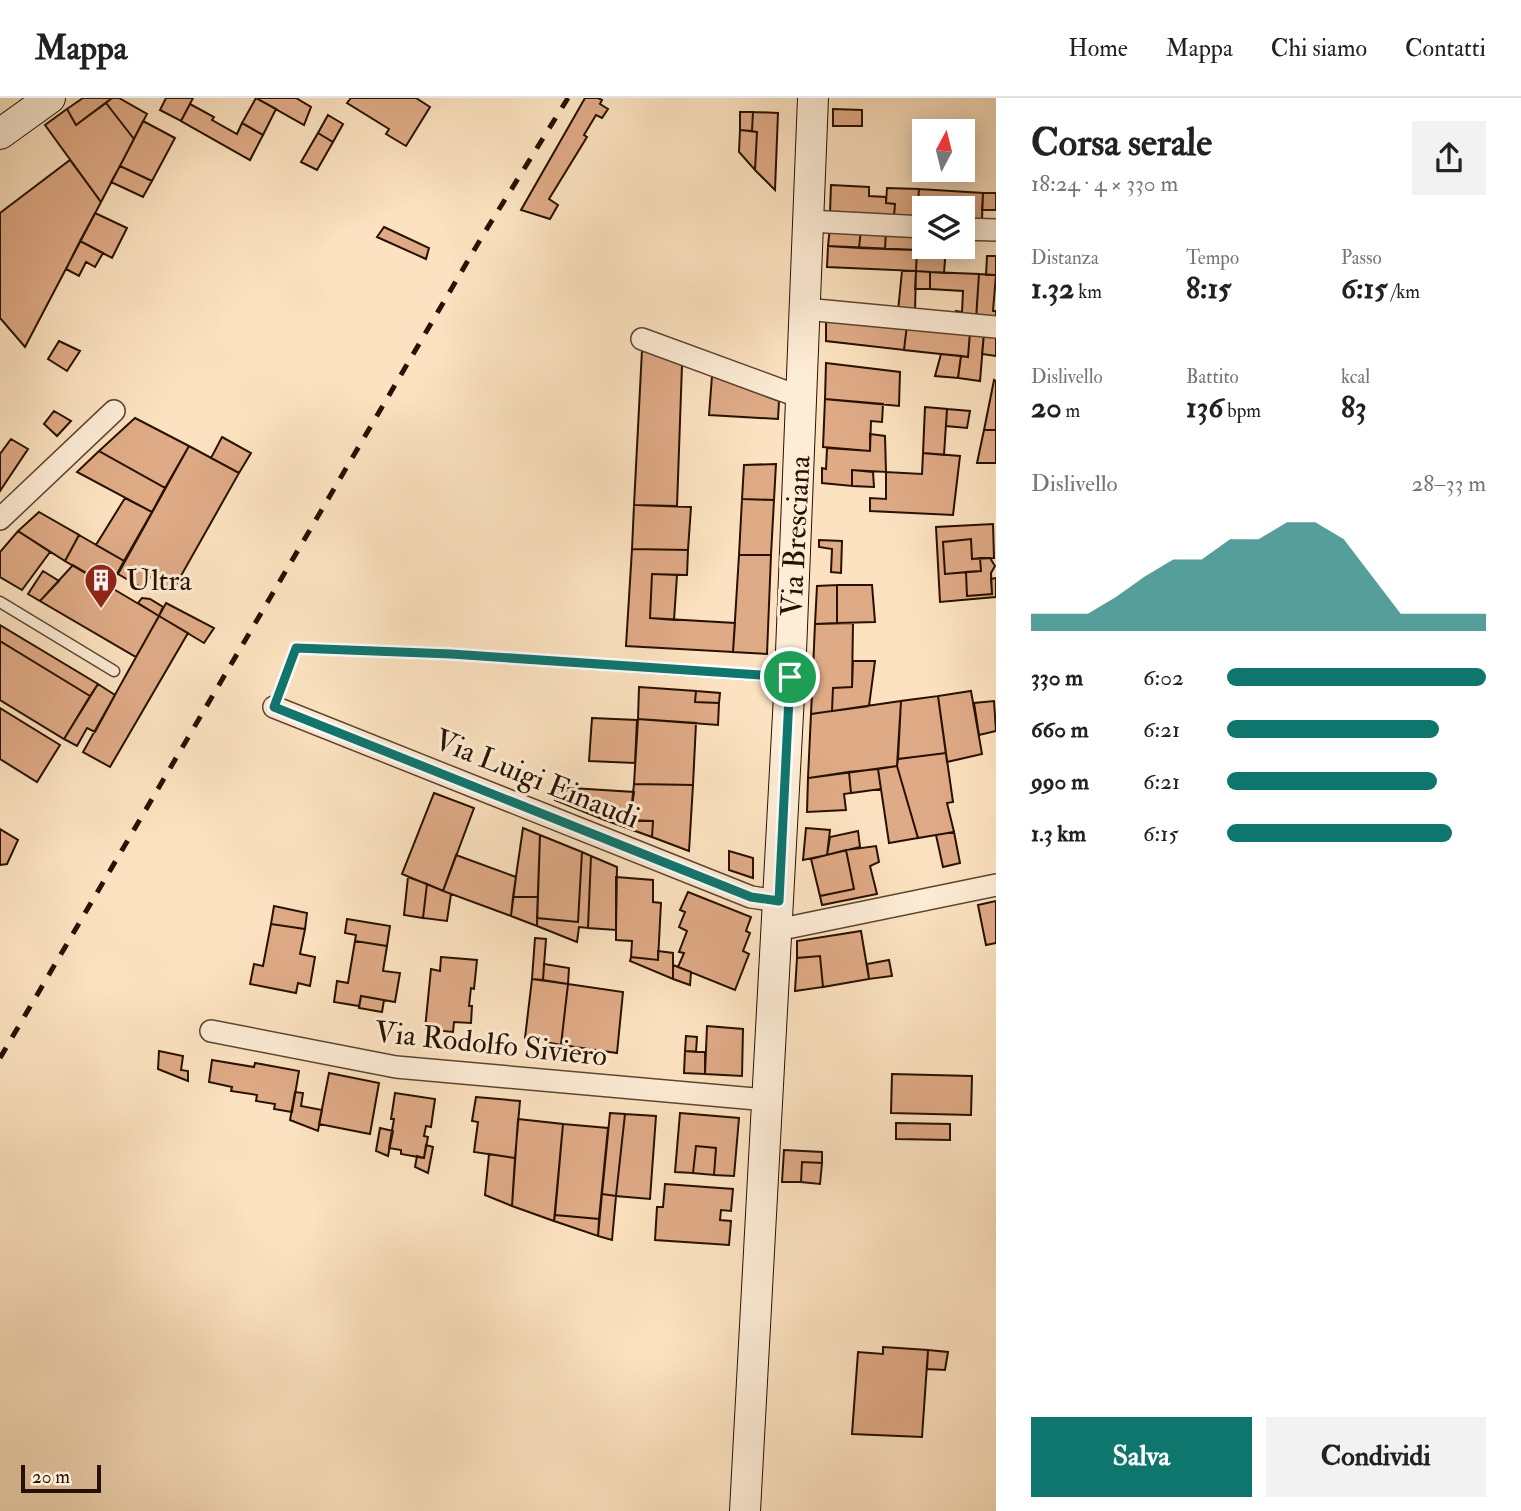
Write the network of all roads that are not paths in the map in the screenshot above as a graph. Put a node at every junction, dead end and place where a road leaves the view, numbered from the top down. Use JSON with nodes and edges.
{"nodes":[{"id":1,"x":50,"y":98,"type":"edge"},
{"id":2,"x":813,"y":98,"type":"edge"},
{"id":3,"x":0,"y":134,"type":"edge"},
{"id":4,"x":808,"y":221,"type":"junction"},
{"id":5,"x":912,"y":226,"type":"edge"},
{"id":6,"x":975,"y":229,"type":"edge"},
{"id":7,"x":996,"y":230,"type":"edge"},
{"id":8,"x":805,"y":309,"type":"junction"},
{"id":9,"x":996,"y":327,"type":"edge"},
{"id":10,"x":642,"y":339,"type":"dead end"},
{"id":11,"x":803,"y":398,"type":"junction"},
{"id":12,"x":114,"y":411,"type":"dead end"},
{"id":13,"x":0,"y":519,"type":"edge"},
{"id":14,"x":0,"y":602,"type":"edge"},
{"id":15,"x":114,"y":671,"type":"dead end"},
{"id":16,"x":790,"y":677,"type":"junction"},
{"id":17,"x":274,"y":707,"type":"joint"},
{"id":18,"x":996,"y":885,"type":"edge"},
{"id":19,"x":779,"y":901,"type":"junction"},
{"id":20,"x":777,"y":930,"type":"junction"},
{"id":21,"x":211,"y":1031,"type":"dead end"},
{"id":22,"x":767,"y":1100,"type":"junction"},
{"id":23,"x":745,"y":1511,"type":"edge"}],
"edges":[{"from":1,"to":3,"type":"main road"},
{"from":2,"to":4,"type":"main road","name":"Via Bresciana"},
{"from":4,"to":5,"type":"street"},
{"from":4,"to":8,"type":"main road","name":"Via Bresciana"},
{"from":6,"to":7,"type":"street"},
{"from":8,"to":9,"type":"street"},
{"from":8,"to":11,"type":"main road","name":"Via Bresciana"},
{"from":10,"to":11,"type":"street"},
{"from":11,"to":16,"type":"main road","name":"Via Bresciana"},
{"from":12,"to":13,"type":"street"},
{"from":14,"to":15,"type":"lane"},
{"from":16,"to":17,"type":"lane"},
{"from":16,"to":19,"type":"main road","name":"Via Bresciana"},
{"from":17,"to":19,"type":"street","name":"Via Luigi Einaudi"},
{"from":18,"to":20,"type":"street"},
{"from":19,"to":20,"type":"main road","name":"Via Bresciana"},
{"from":20,"to":22,"type":"main road","name":"Via Bresciana"},
{"from":21,"to":22,"type":"street","name":"Via Rodolfo Siviero"},
{"from":22,"to":23,"type":"main road","name":"Via Bresciana"}]}
